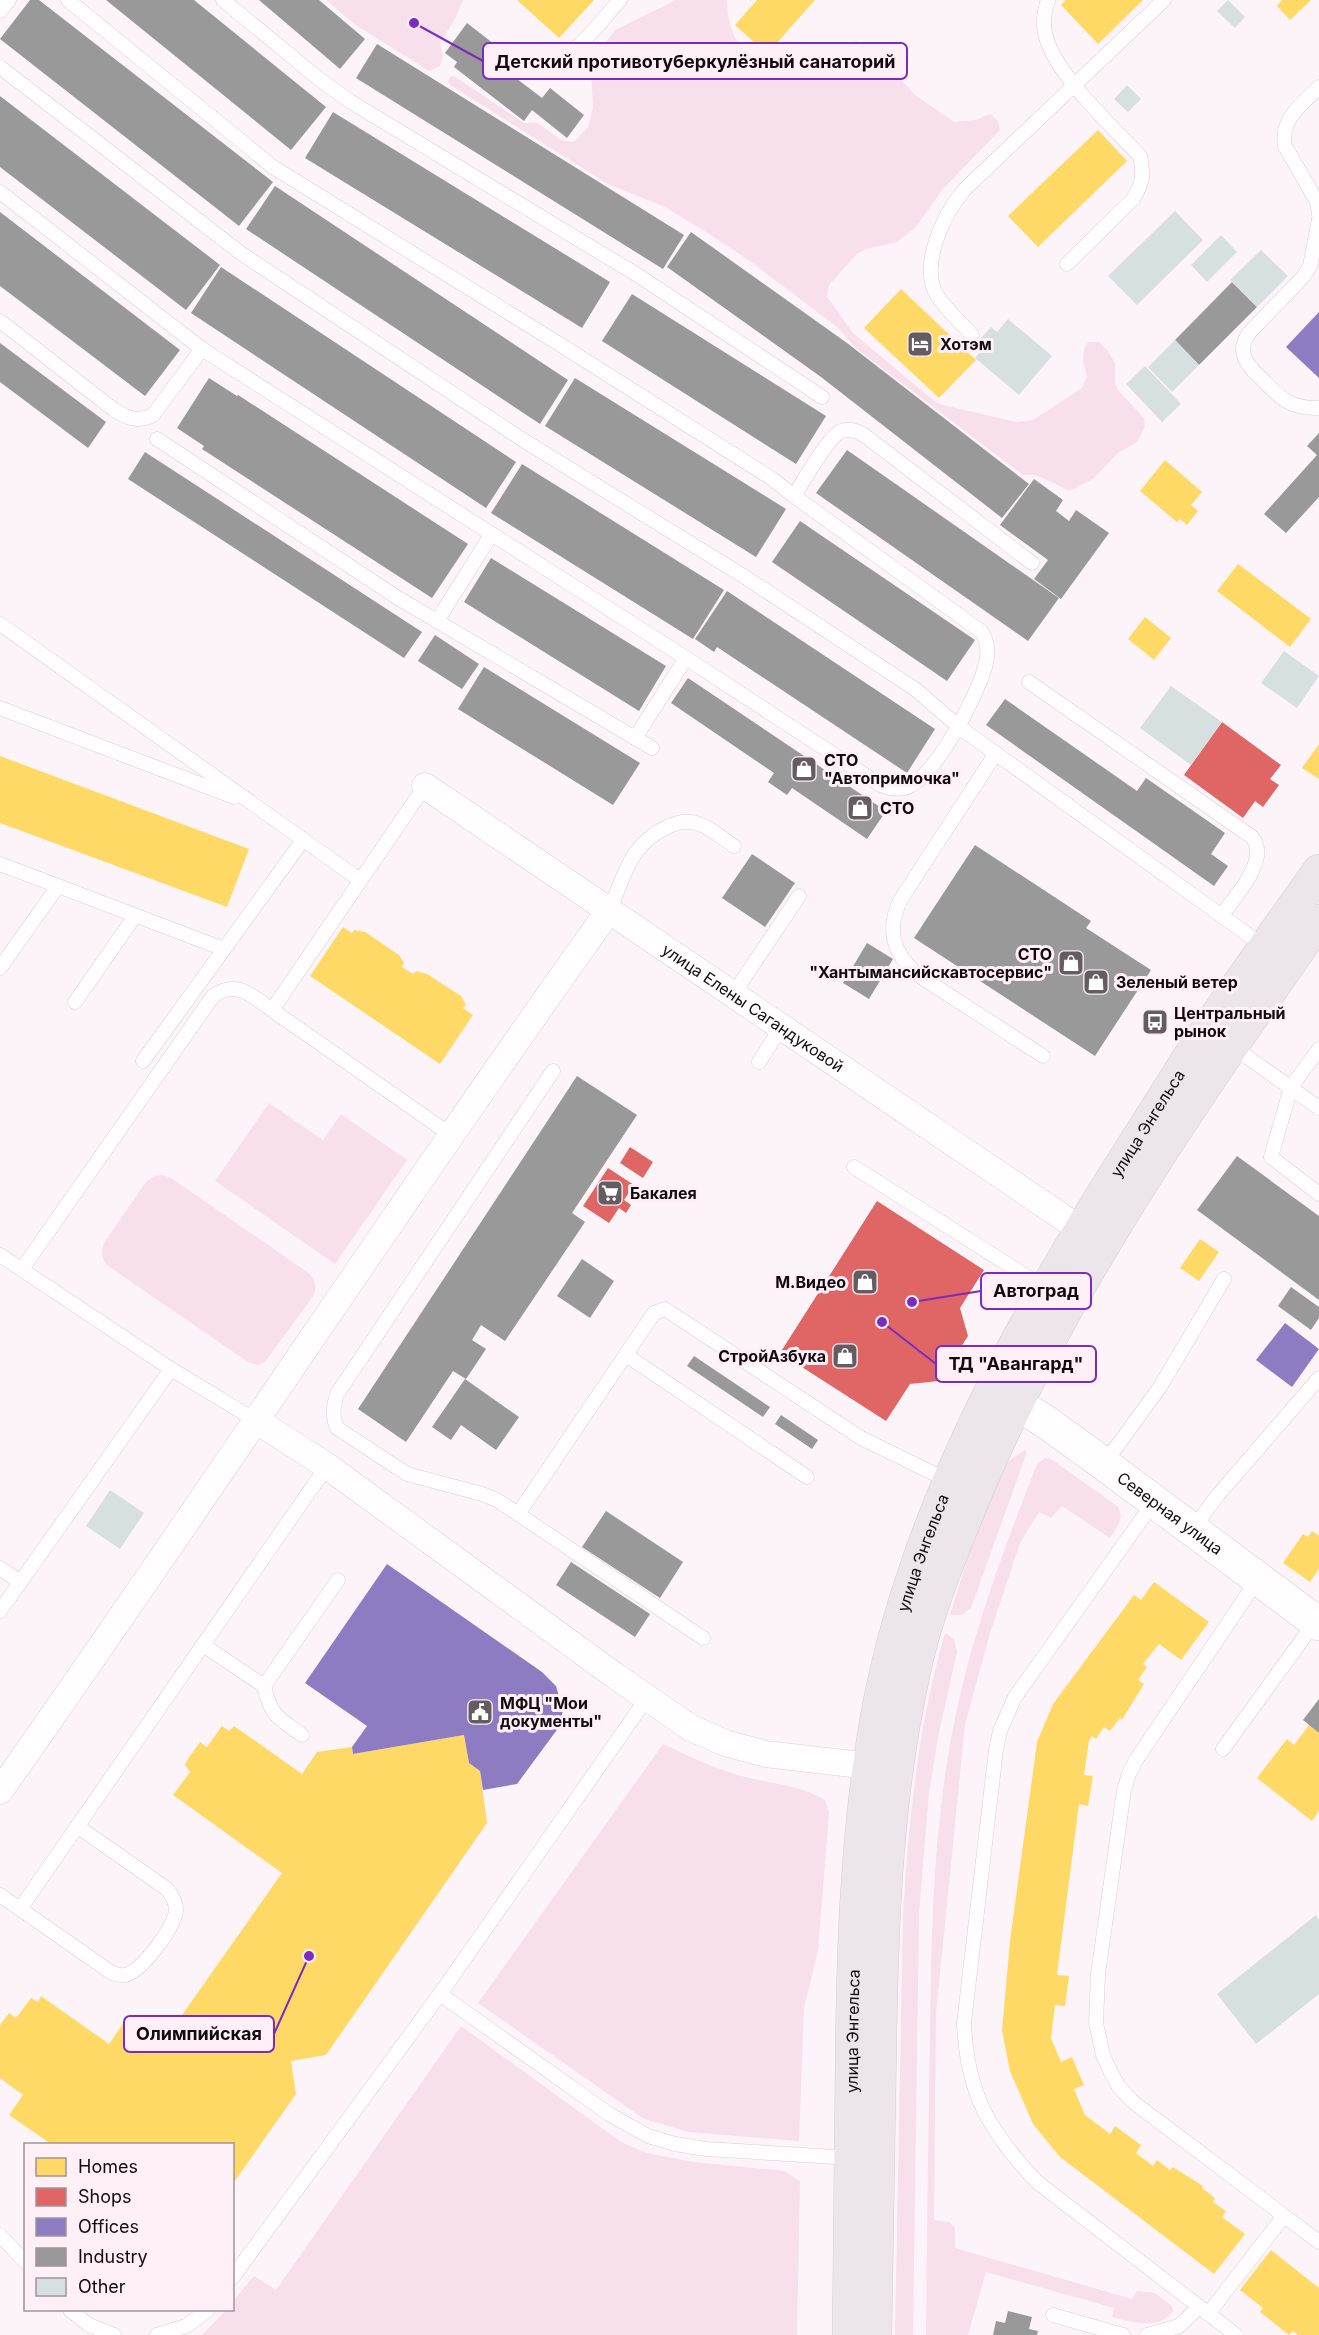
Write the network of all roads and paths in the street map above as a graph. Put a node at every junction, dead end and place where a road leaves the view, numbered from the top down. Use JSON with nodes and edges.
{"nodes":[{"id":1,"x":9,"y":0,"type":"edge"},
{"id":2,"x":68,"y":0,"type":"edge"},
{"id":3,"x":223,"y":0,"type":"edge"},
{"id":4,"x":620,"y":0,"type":"edge"},
{"id":5,"x":1048,"y":0,"type":"edge"},
{"id":6,"x":1164,"y":0,"type":"edge"},
{"id":7,"x":0,"y":11,"type":"edge"},
{"id":8,"x":506,"y":51,"type":"dead end"},
{"id":9,"x":0,"y":67,"type":"edge"},
{"id":10,"x":1076,"y":85,"type":"junction"},
{"id":11,"x":1319,"y":87,"type":"edge"},
{"id":12,"x":0,"y":192,"type":"edge"},
{"id":13,"x":1319,"y":213,"type":"edge"},
{"id":14,"x":1319,"y":219,"type":"edge"},
{"id":15,"x":1067,"y":264,"type":"dead end"},
{"id":16,"x":0,"y":321,"type":"edge"},
{"id":17,"x":972,"y":334,"type":"dead end"},
{"id":18,"x":202,"y":349,"type":"junction"},
{"id":19,"x":822,"y":397,"type":"dead end"},
{"id":20,"x":1319,"y":408,"type":"edge"},
{"id":21,"x":157,"y":439,"type":"dead end"},
{"id":22,"x":794,"y":496,"type":"junction"},
{"id":23,"x":491,"y":535,"type":"junction"},
{"id":24,"x":1032,"y":563,"type":"dead end"},
{"id":25,"x":437,"y":621,"type":"junction"},
{"id":26,"x":0,"y":624,"type":"edge"},
{"id":27,"x":686,"y":658,"type":"junction"},
{"id":28,"x":1029,"y":682,"type":"dead end"},
{"id":29,"x":0,"y":708,"type":"edge"},
{"id":30,"x":959,"y":727,"type":"junction"},
{"id":31,"x":635,"y":738,"type":"junction"},
{"id":32,"x":652,"y":748,"type":"dead end"},
{"id":33,"x":996,"y":753,"type":"junction"},
{"id":34,"x":425,"y":786,"type":"joint"},
{"id":35,"x":253,"y":804,"type":"junction"},
{"id":36,"x":303,"y":840,"type":"junction"},
{"id":37,"x":734,"y":846,"type":"dead end"},
{"id":38,"x":0,"y":864,"type":"edge"},
{"id":39,"x":1319,"y":871,"type":"edge"},
{"id":40,"x":360,"y":880,"type":"junction"},
{"id":41,"x":58,"y":886,"type":"junction"},
{"id":42,"x":799,"y":896,"type":"dead end"},
{"id":43,"x":610,"y":909,"type":"junction"},
{"id":44,"x":1222,"y":915,"type":"junction"},
{"id":45,"x":135,"y":916,"type":"junction"},
{"id":46,"x":1315,"y":937,"type":"edge"},
{"id":47,"x":1266,"y":947,"type":"junction"},
{"id":48,"x":224,"y":950,"type":"junction"},
{"id":49,"x":0,"y":968,"type":"edge"},
{"id":50,"x":734,"y":993,"type":"junction"},
{"id":51,"x":75,"y":1002,"type":"dead end"},
{"id":52,"x":272,"y":1010,"type":"junction"},
{"id":53,"x":782,"y":1026,"type":"junction"},
{"id":54,"x":1220,"y":1037,"type":"junction"},
{"id":55,"x":1319,"y":1049,"type":"edge"},
{"id":56,"x":1043,"y":1056,"type":"dead end"},
{"id":57,"x":143,"y":1060,"type":"dead end"},
{"id":58,"x":759,"y":1062,"type":"dead end"},
{"id":59,"x":553,"y":1071,"type":"dead end"},
{"id":60,"x":1291,"y":1087,"type":"junction"},
{"id":61,"x":1319,"y":1108,"type":"edge"},
{"id":62,"x":451,"y":1135,"type":"junction"},
{"id":63,"x":854,"y":1167,"type":"dead end"},
{"id":64,"x":1319,"y":1194,"type":"edge"},
{"id":65,"x":1092,"y":1237,"type":"junction"},
{"id":66,"x":0,"y":1255,"type":"edge"},
{"id":67,"x":22,"y":1269,"type":"junction"},
{"id":68,"x":1224,"y":1279,"type":"dead end"},
{"id":69,"x":1057,"y":1296,"type":"junction"},
{"id":70,"x":626,"y":1355,"type":"junction"},
{"id":71,"x":171,"y":1370,"type":"junction"},
{"id":72,"x":1319,"y":1378,"type":"edge"},
{"id":73,"x":1004,"y":1397,"type":"junction"},
{"id":74,"x":257,"y":1421,"type":"junction"},
{"id":75,"x":1104,"y":1464,"type":"junction"},
{"id":76,"x":327,"y":1466,"type":"junction"},
{"id":77,"x":807,"y":1477,"type":"dead end"},
{"id":78,"x":949,"y":1481,"type":"junction"},
{"id":79,"x":1154,"y":1502,"type":"junction"},
{"id":80,"x":518,"y":1514,"type":"junction"},
{"id":81,"x":1192,"y":1530,"type":"junction"},
{"id":82,"x":0,"y":1568,"type":"edge"},
{"id":83,"x":1258,"y":1579,"type":"junction"},
{"id":84,"x":338,"y":1580,"type":"dead end"},
{"id":85,"x":20,"y":1582,"type":"junction"},
{"id":86,"x":0,"y":1611,"type":"edge"},
{"id":87,"x":1317,"y":1623,"type":"edge"},
{"id":88,"x":703,"y":1638,"type":"dead end"},
{"id":89,"x":203,"y":1645,"type":"junction"},
{"id":90,"x":264,"y":1686,"type":"junction"},
{"id":91,"x":648,"y":1698,"type":"junction"},
{"id":92,"x":302,"y":1735,"type":"dead end"},
{"id":93,"x":1223,"y":1749,"type":"dead end"},
{"id":94,"x":883,"y":1768,"type":"junction"},
{"id":95,"x":0,"y":1791,"type":"edge"},
{"id":96,"x":77,"y":1826,"type":"junction"},
{"id":97,"x":0,"y":1895,"type":"edge"},
{"id":98,"x":20,"y":1909,"type":"junction"},
{"id":99,"x":440,"y":1994,"type":"junction"},
{"id":100,"x":864,"y":2159,"type":"junction"},
{"id":101,"x":1284,"y":2216,"type":"junction"},
{"id":102,"x":0,"y":2235,"type":"edge"},
{"id":103,"x":1319,"y":2242,"type":"edge"},
{"id":104,"x":24,"y":2261,"type":"edge"},
{"id":105,"x":234,"y":2275,"type":"edge"},
{"id":106,"x":1204,"y":2310,"type":"junction"},
{"id":107,"x":71,"y":2311,"type":"edge"},
{"id":108,"x":206,"y":2311,"type":"edge"},
{"id":109,"x":1053,"y":2315,"type":"dead end"},
{"id":110,"x":114,"y":2335,"type":"edge"},
{"id":111,"x":157,"y":2335,"type":"edge"},
{"id":112,"x":849,"y":2335,"type":"edge"},
{"id":113,"x":875,"y":2335,"type":"edge"},
{"id":114,"x":1124,"y":2335,"type":"edge"},
{"id":115,"x":1147,"y":2335,"type":"edge"},
{"id":116,"x":1236,"y":2335,"type":"edge"}],
"edges":[{"from":1,"to":7,"type":"lane"},
{"from":2,"to":22,"type":"lane"},
{"from":3,"to":19,"type":"lane"},
{"from":4,"to":8,"type":"lane"},
{"from":5,"to":10,"type":"lane"},
{"from":6,"to":10,"type":"lane"},
{"from":9,"to":30,"type":"lane"},
{"from":10,"to":15,"type":"lane"},
{"from":10,"to":17,"type":"lane"},
{"from":11,"to":13,"type":"lane"},
{"from":12,"to":18,"type":"lane"},
{"from":14,"to":20,"type":"lane"},
{"from":16,"to":18,"type":"lane"},
{"from":18,"to":23,"type":"lane"},
{"from":21,"to":25,"type":"lane"},
{"from":22,"to":24,"type":"lane"},
{"from":22,"to":30,"type":"lane"},
{"from":23,"to":25,"type":"lane"},
{"from":23,"to":27,"type":"lane"},
{"from":25,"to":31,"type":"lane"},
{"from":26,"to":35,"type":"lane"},
{"from":27,"to":30,"type":"lane"},
{"from":27,"to":31,"type":"lane"},
{"from":28,"to":44,"type":"lane"},
{"from":29,"to":35,"type":"lane"},
{"from":30,"to":33,"type":"lane"},
{"from":31,"to":32,"type":"lane"},
{"from":33,"to":44,"type":"lane"},
{"from":33,"to":56,"type":"lane"},
{"from":34,"to":40,"type":"lane"},
{"from":34,"to":43,"type":"street","name":"улица Елены Сагандуковой"},
{"from":35,"to":36,"type":"lane"},
{"from":36,"to":40,"type":"lane"},
{"from":36,"to":48,"type":"lane"},
{"from":37,"to":43,"type":"lane"},
{"from":38,"to":41,"type":"lane"},
{"from":39,"to":47,"type":"main road","name":"улица Энгельса"},
{"from":40,"to":52,"type":"lane"},
{"from":41,"to":45,"type":"lane"},
{"from":41,"to":49,"type":"lane"},
{"from":42,"to":50,"type":"lane"},
{"from":43,"to":50,"type":"street","name":"улица Елены Сагандуковой"},
{"from":43,"to":62,"type":"street"},
{"from":44,"to":47,"type":"lane"},
{"from":45,"to":48,"type":"lane"},
{"from":45,"to":51,"type":"lane"},
{"from":46,"to":54,"type":"main road","name":"улица Энгельса"},
{"from":47,"to":54,"type":"main road","name":"улица Энгельса"},
{"from":48,"to":57,"type":"lane"},
{"from":50,"to":53,"type":"street","name":"улица Елены Сагандуковой"},
{"from":52,"to":62,"type":"lane"},
{"from":52,"to":67,"type":"lane"},
{"from":53,"to":58,"type":"lane"},
{"from":53,"to":65,"type":"street","name":"улица Елены Сагандуковой"},
{"from":54,"to":60,"type":"lane"},
{"from":54,"to":65,"type":"main road","name":"улица Энгельса"},
{"from":55,"to":60,"type":"lane"},
{"from":59,"to":80,"type":"lane"},
{"from":60,"to":61,"type":"lane"},
{"from":60,"to":64,"type":"lane"},
{"from":62,"to":74,"type":"street"},
{"from":63,"to":69,"type":"lane"},
{"from":65,"to":69,"type":"main road","name":"улица Энгельса"},
{"from":66,"to":67,"type":"lane"},
{"from":67,"to":71,"type":"lane"},
{"from":68,"to":75,"type":"lane"},
{"from":69,"to":73,"type":"main road","name":"улица Энгельса"},
{"from":70,"to":77,"type":"lane"},
{"from":70,"to":78,"type":"lane"},
{"from":70,"to":80,"type":"lane"},
{"from":71,"to":74,"type":"lane"},
{"from":71,"to":85,"type":"lane"},
{"from":72,"to":81,"type":"lane"},
{"from":73,"to":75,"type":"street","name":"Северная улица"},
{"from":73,"to":78,"type":"main road","name":"улица Энгельса"},
{"from":73,"to":94,"type":"main road","name":"улица Энгельса"},
{"from":74,"to":76,"type":"street"},
{"from":74,"to":95,"type":"street"},
{"from":75,"to":79,"type":"street","name":"Северная улица"},
{"from":76,"to":89,"type":"lane"},
{"from":76,"to":91,"type":"street"},
{"from":78,"to":94,"type":"main road","name":"улица Энгельса"},
{"from":79,"to":81,"type":"street","name":"Северная улица"},
{"from":79,"to":106,"type":"lane"},
{"from":80,"to":88,"type":"lane"},
{"from":81,"to":83,"type":"street","name":"Северная улица"},
{"from":82,"to":85,"type":"lane"},
{"from":83,"to":87,"type":"street","name":"Северная улица"},
{"from":83,"to":101,"type":"lane"},
{"from":84,"to":90,"type":"lane"},
{"from":85,"to":86,"type":"lane"},
{"from":87,"to":93,"type":"lane"},
{"from":89,"to":90,"type":"lane"},
{"from":89,"to":96,"type":"lane"},
{"from":90,"to":92,"type":"lane"},
{"from":91,"to":94,"type":"street"},
{"from":91,"to":99,"type":"lane"},
{"from":94,"to":100,"type":"main road","name":"улица Энгельса"},
{"from":96,"to":98,"type":"lane"},
{"from":96,"to":98,"type":"lane"},
{"from":97,"to":98,"type":"lane"},
{"from":99,"to":100,"type":"lane"},
{"from":99,"to":105,"type":"lane"},
{"from":100,"to":112,"type":"main road","name":"улица Энгельса"},
{"from":100,"to":113,"type":"main road","name":"улица Энгельса"},
{"from":101,"to":103,"type":"lane"},
{"from":101,"to":106,"type":"lane"},
{"from":102,"to":104,"type":"lane"},
{"from":106,"to":115,"type":"lane"},
{"from":106,"to":116,"type":"lane"},
{"from":107,"to":110,"type":"lane"},
{"from":108,"to":111,"type":"lane"},
{"from":109,"to":114,"type":"lane"}]}
